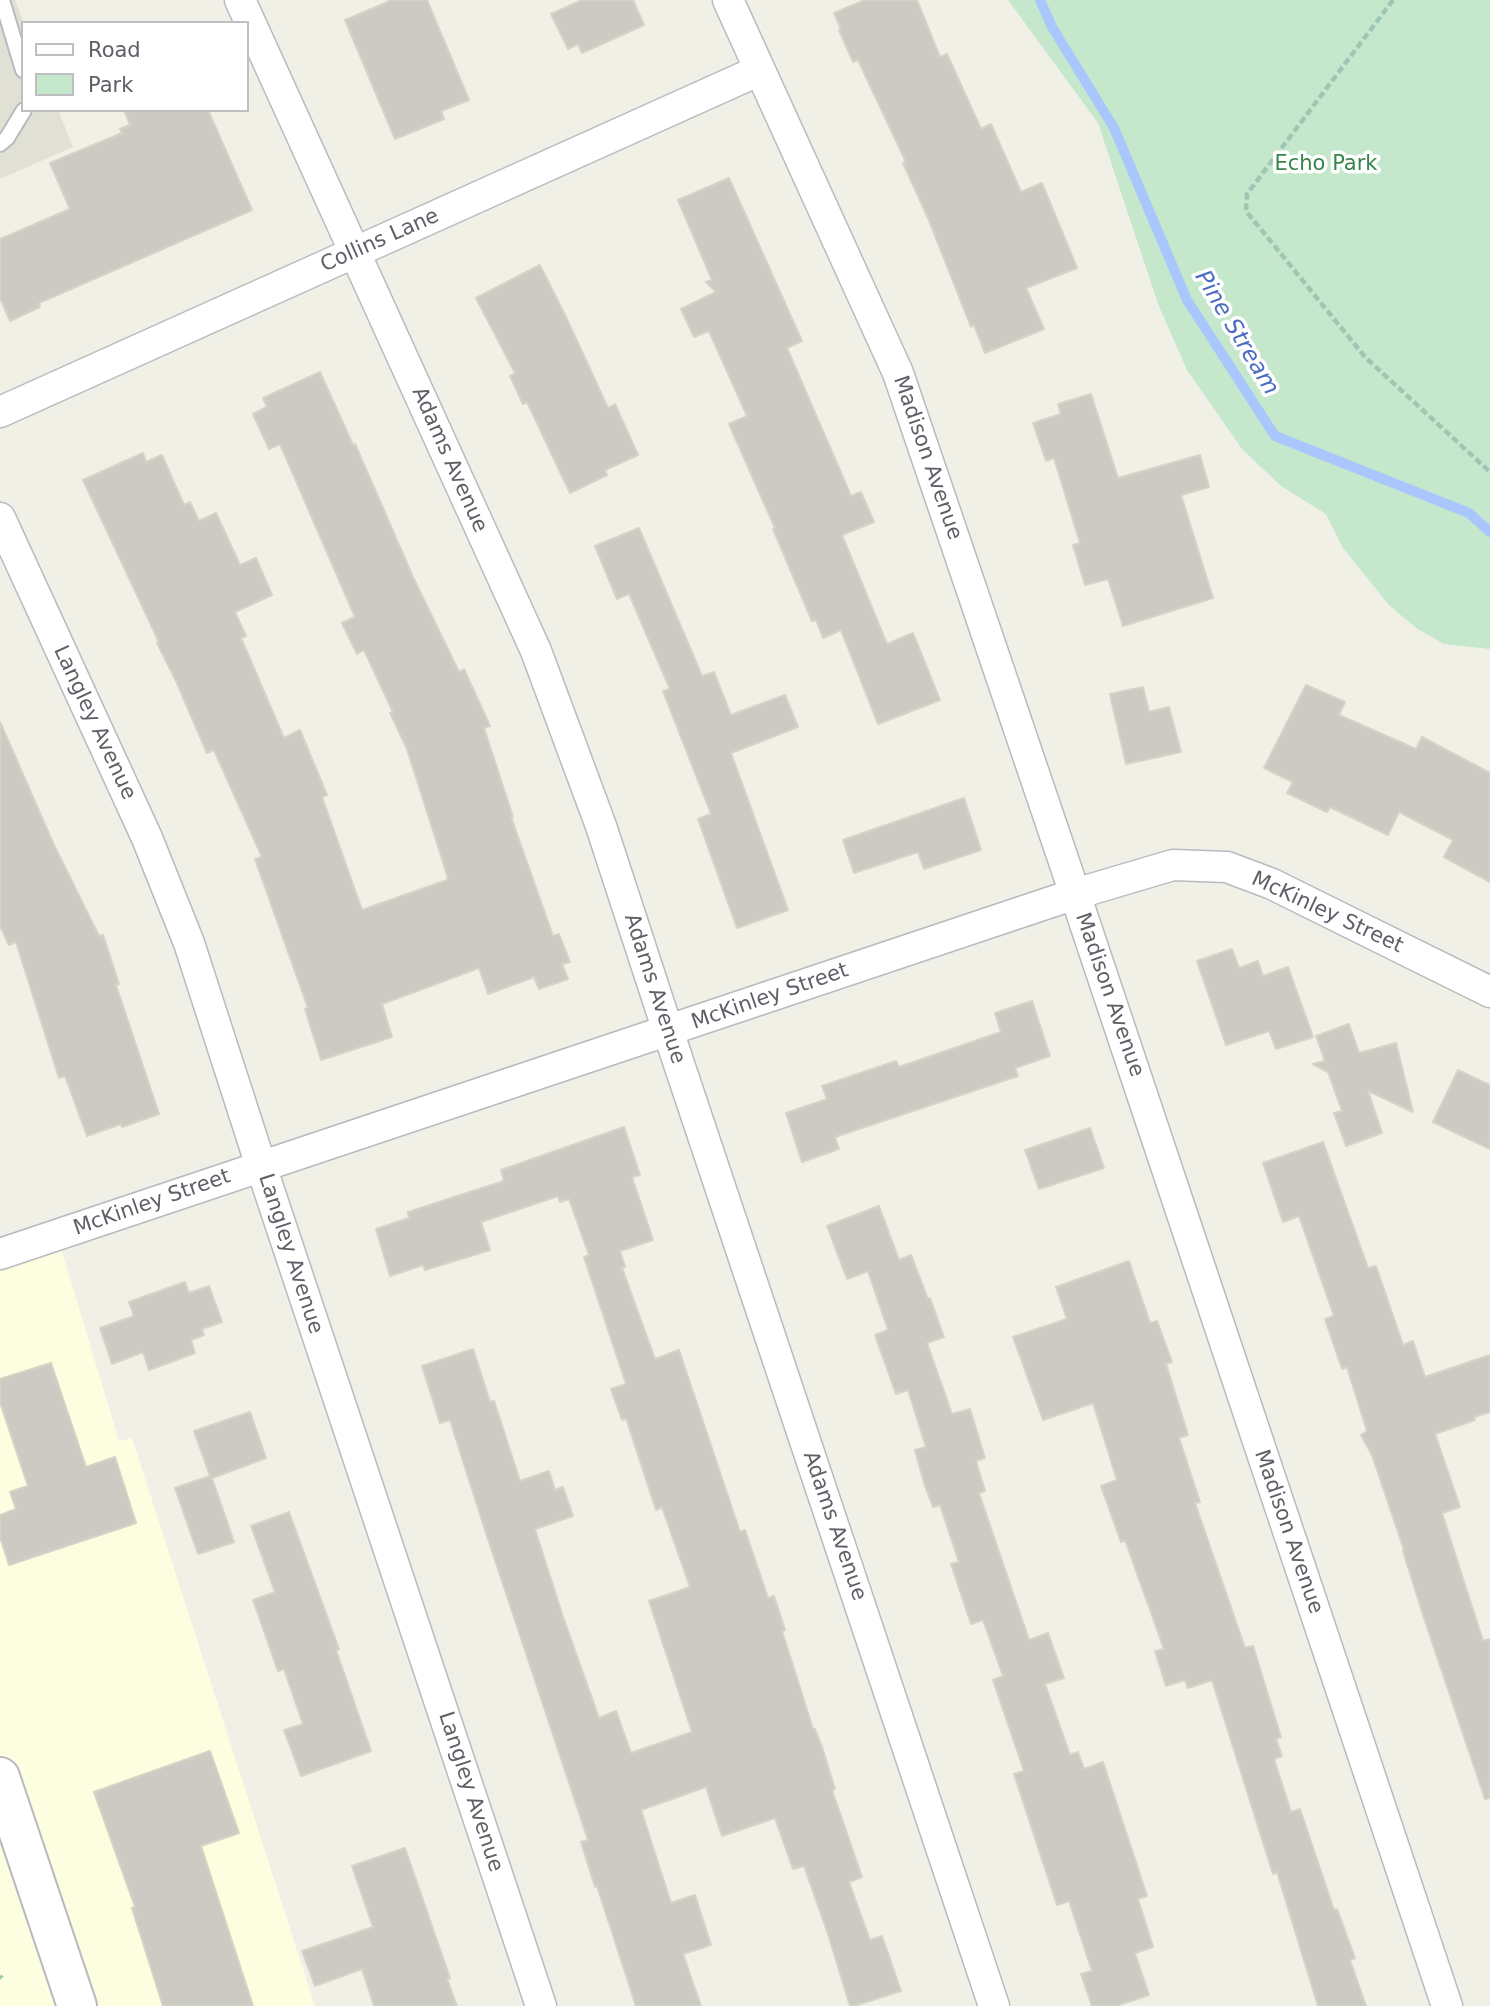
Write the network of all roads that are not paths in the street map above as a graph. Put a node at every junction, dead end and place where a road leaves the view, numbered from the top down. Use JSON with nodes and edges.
{"nodes":[{"id":1,"x":2,"y":0,"type":"edge"},
{"id":2,"x":240,"y":0,"type":"edge"},
{"id":3,"x":728,"y":0,"type":"edge"},
{"id":4,"x":21,"y":63,"type":"edge"},
{"id":5,"x":760,"y":70,"type":"junction"},
{"id":6,"x":23,"y":112,"type":"edge"},
{"id":7,"x":0,"y":144,"type":"edge"},
{"id":8,"x":355,"y":252,"type":"junction"},
{"id":9,"x":0,"y":412,"type":"edge"},
{"id":10,"x":0,"y":518,"type":"edge"},
{"id":11,"x":1075,"y":894,"type":"junction"},
{"id":12,"x":1490,"y":992,"type":"edge"},
{"id":13,"x":668,"y":1031,"type":"junction"},
{"id":14,"x":261,"y":1166,"type":"junction"},
{"id":15,"x":0,"y":1254,"type":"edge"},
{"id":16,"x":0,"y":1778,"type":"edge"},
{"id":17,"x":77,"y":2006,"type":"edge"},
{"id":18,"x":541,"y":2006,"type":"edge"},
{"id":19,"x":994,"y":2006,"type":"edge"},
{"id":20,"x":1447,"y":2006,"type":"edge"}],
"edges":[{"from":1,"to":4,"type":"lane"},
{"from":2,"to":8,"type":"street","name":"Adams Avenue"},
{"from":3,"to":5,"type":"street","name":"Madison Avenue"},
{"from":5,"to":8,"type":"street","name":"Collins Lane"},
{"from":5,"to":11,"type":"street","name":"Madison Avenue"},
{"from":6,"to":7,"type":"lane"},
{"from":8,"to":9,"type":"street","name":"Collins Lane"},
{"from":8,"to":13,"type":"street","name":"Adams Avenue"},
{"from":10,"to":14,"type":"street","name":"Langley Avenue"},
{"from":11,"to":12,"type":"street","name":"McKinley Street"},
{"from":11,"to":13,"type":"street","name":"McKinley Street"},
{"from":11,"to":20,"type":"street","name":"Madison Avenue"},
{"from":13,"to":14,"type":"street","name":"McKinley Street"},
{"from":13,"to":19,"type":"street","name":"Adams Avenue"},
{"from":14,"to":15,"type":"street","name":"McKinley Street"},
{"from":14,"to":18,"type":"street","name":"Langley Avenue"},
{"from":16,"to":17,"type":"main road"}]}
